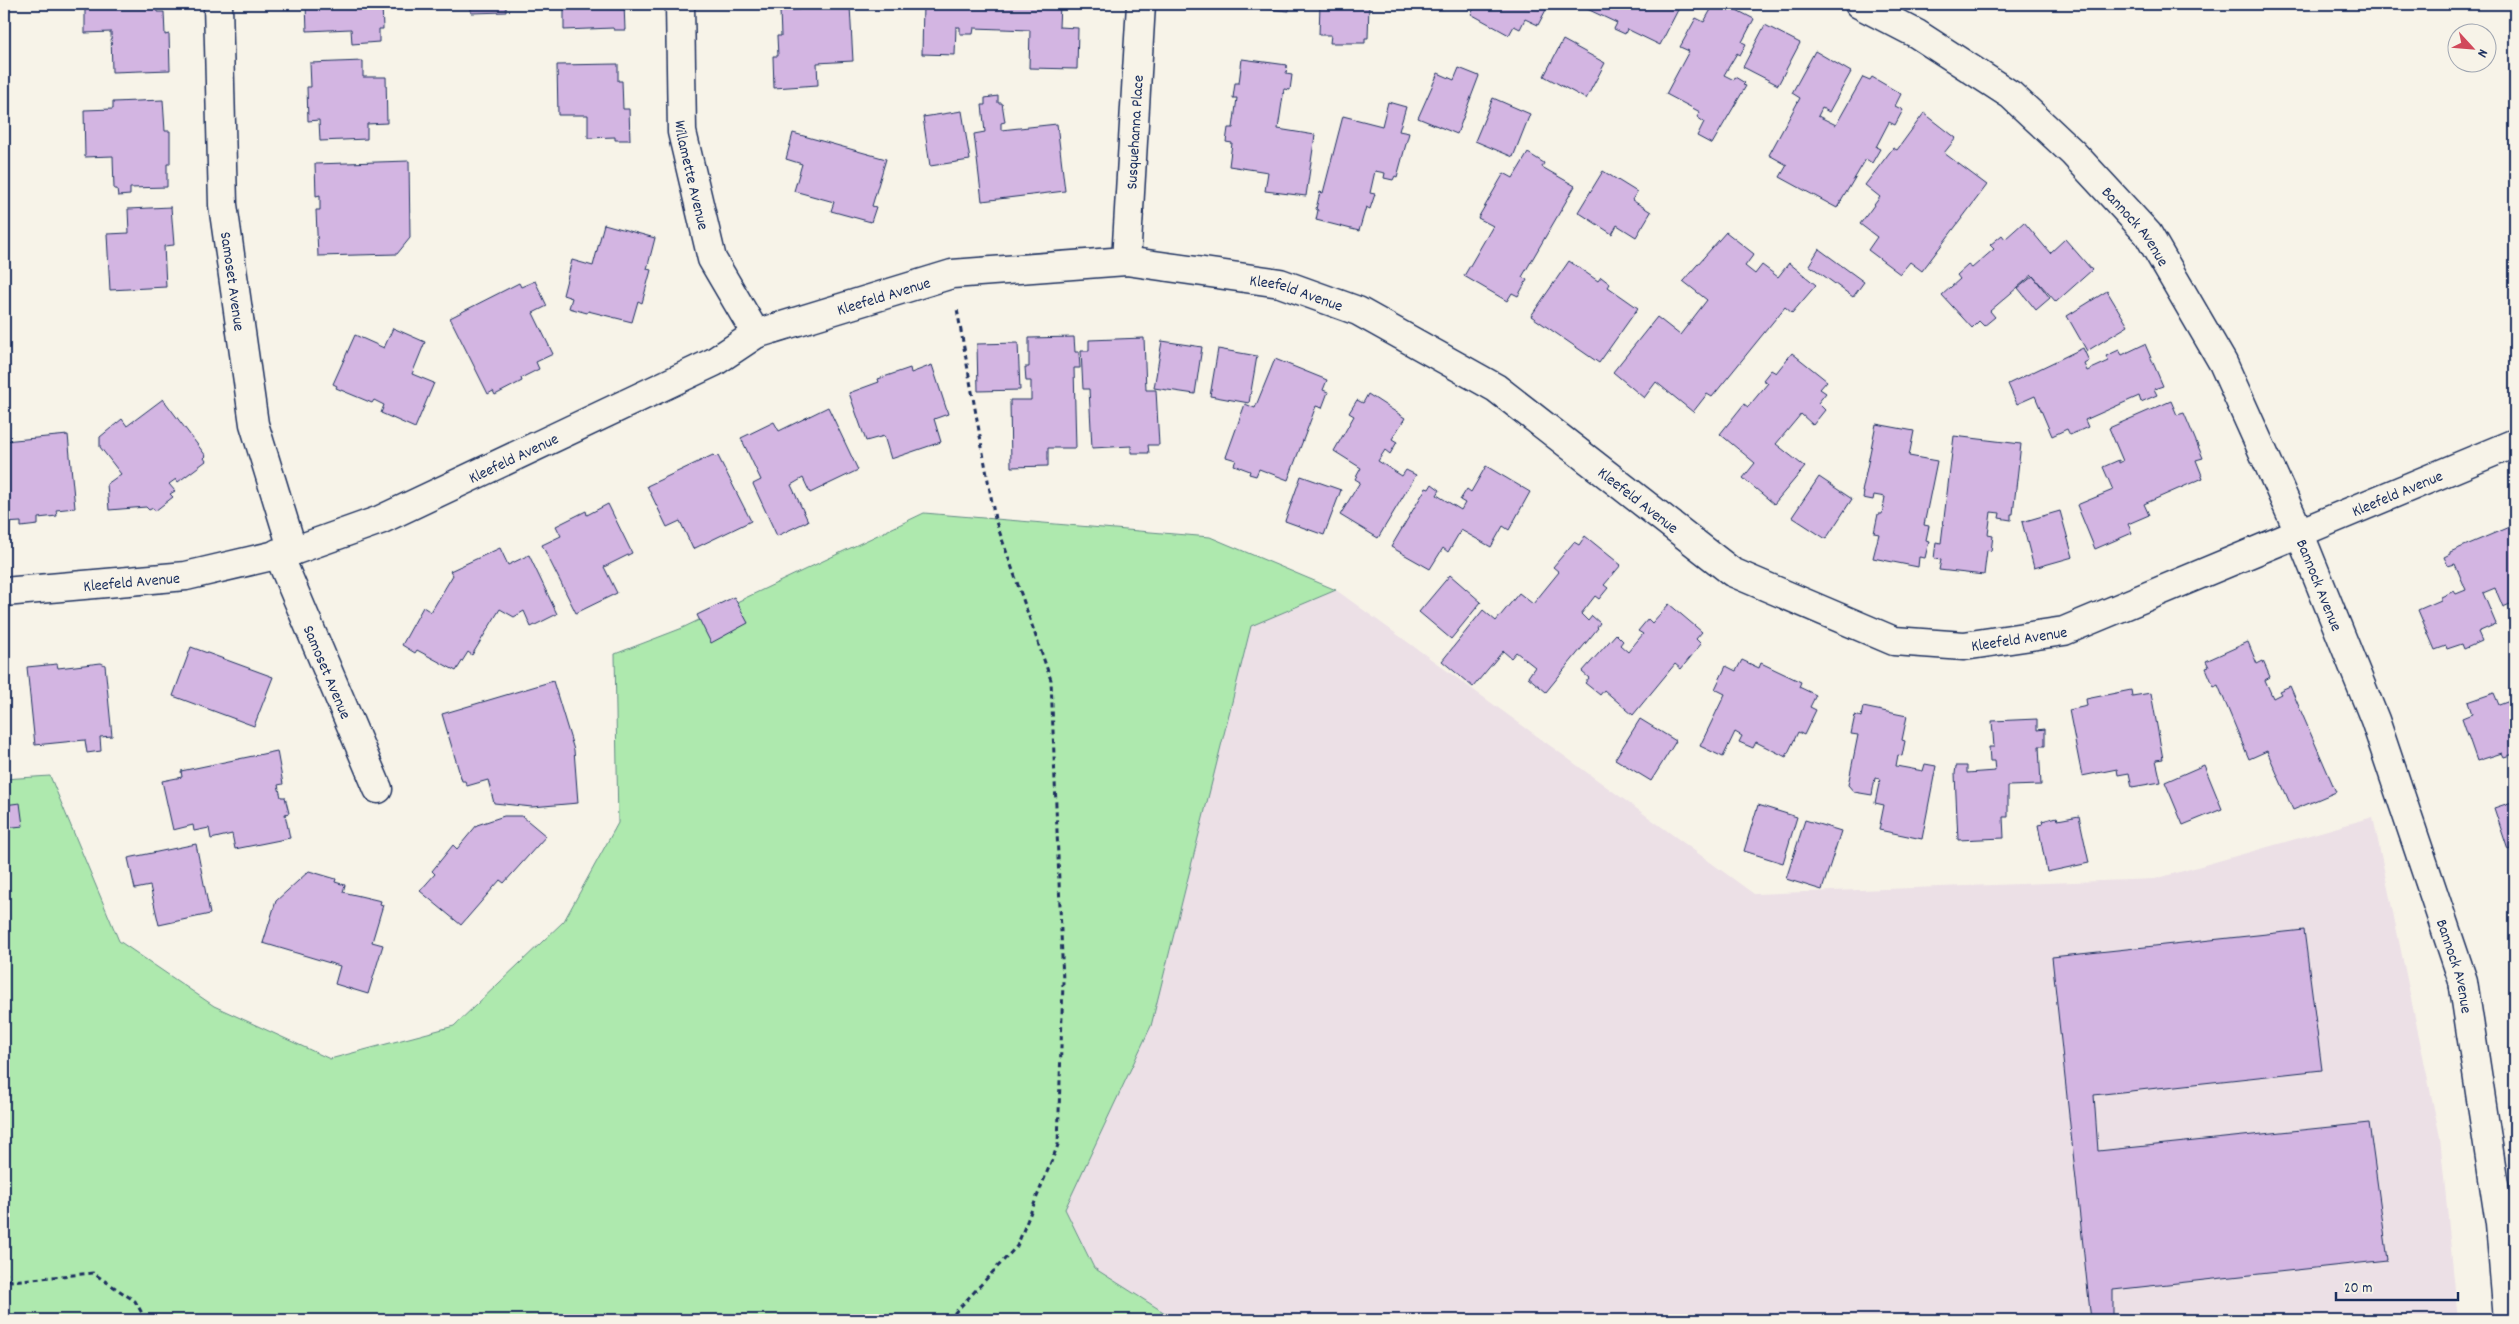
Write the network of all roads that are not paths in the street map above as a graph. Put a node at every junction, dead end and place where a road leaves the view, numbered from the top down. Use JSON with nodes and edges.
{"nodes":[{"id":1,"x":218,"y":4,"type":"edge"},
{"id":2,"x":680,"y":4,"type":"edge"},
{"id":3,"x":1141,"y":4,"type":"edge"},
{"id":4,"x":1859,"y":4,"type":"edge"},
{"id":5,"x":1126,"y":261,"type":"junction"},
{"id":6,"x":756,"y":334,"type":"junction"},
{"id":7,"x":2515,"y":443,"type":"edge"},
{"id":8,"x":2299,"y":532,"type":"junction"},
{"id":9,"x":286,"y":552,"type":"junction"},
{"id":10,"x":4,"y":592,"type":"edge"},
{"id":11,"x":378,"y":789,"type":"dead end"},
{"id":12,"x":2508,"y":1320,"type":"edge"}],
"edges":[{"from":1,"to":9,"type":"street","name":"Samoset Avenue"},
{"from":2,"to":6,"type":"street","name":"Willamette Avenue"},
{"from":3,"to":5,"type":"street","name":"Susquehanna Place"},
{"from":4,"to":8,"type":"street","name":"Bannock Avenue"},
{"from":5,"to":6,"type":"street","name":"Kleefeld Avenue"},
{"from":5,"to":8,"type":"street","name":"Kleefeld Avenue"},
{"from":6,"to":9,"type":"street","name":"Kleefeld Avenue"},
{"from":7,"to":8,"type":"street","name":"Kleefeld Avenue"},
{"from":8,"to":12,"type":"street","name":"Bannock Avenue"},
{"from":9,"to":10,"type":"street","name":"Kleefeld Avenue"},
{"from":9,"to":11,"type":"street","name":"Samoset Avenue"}]}
